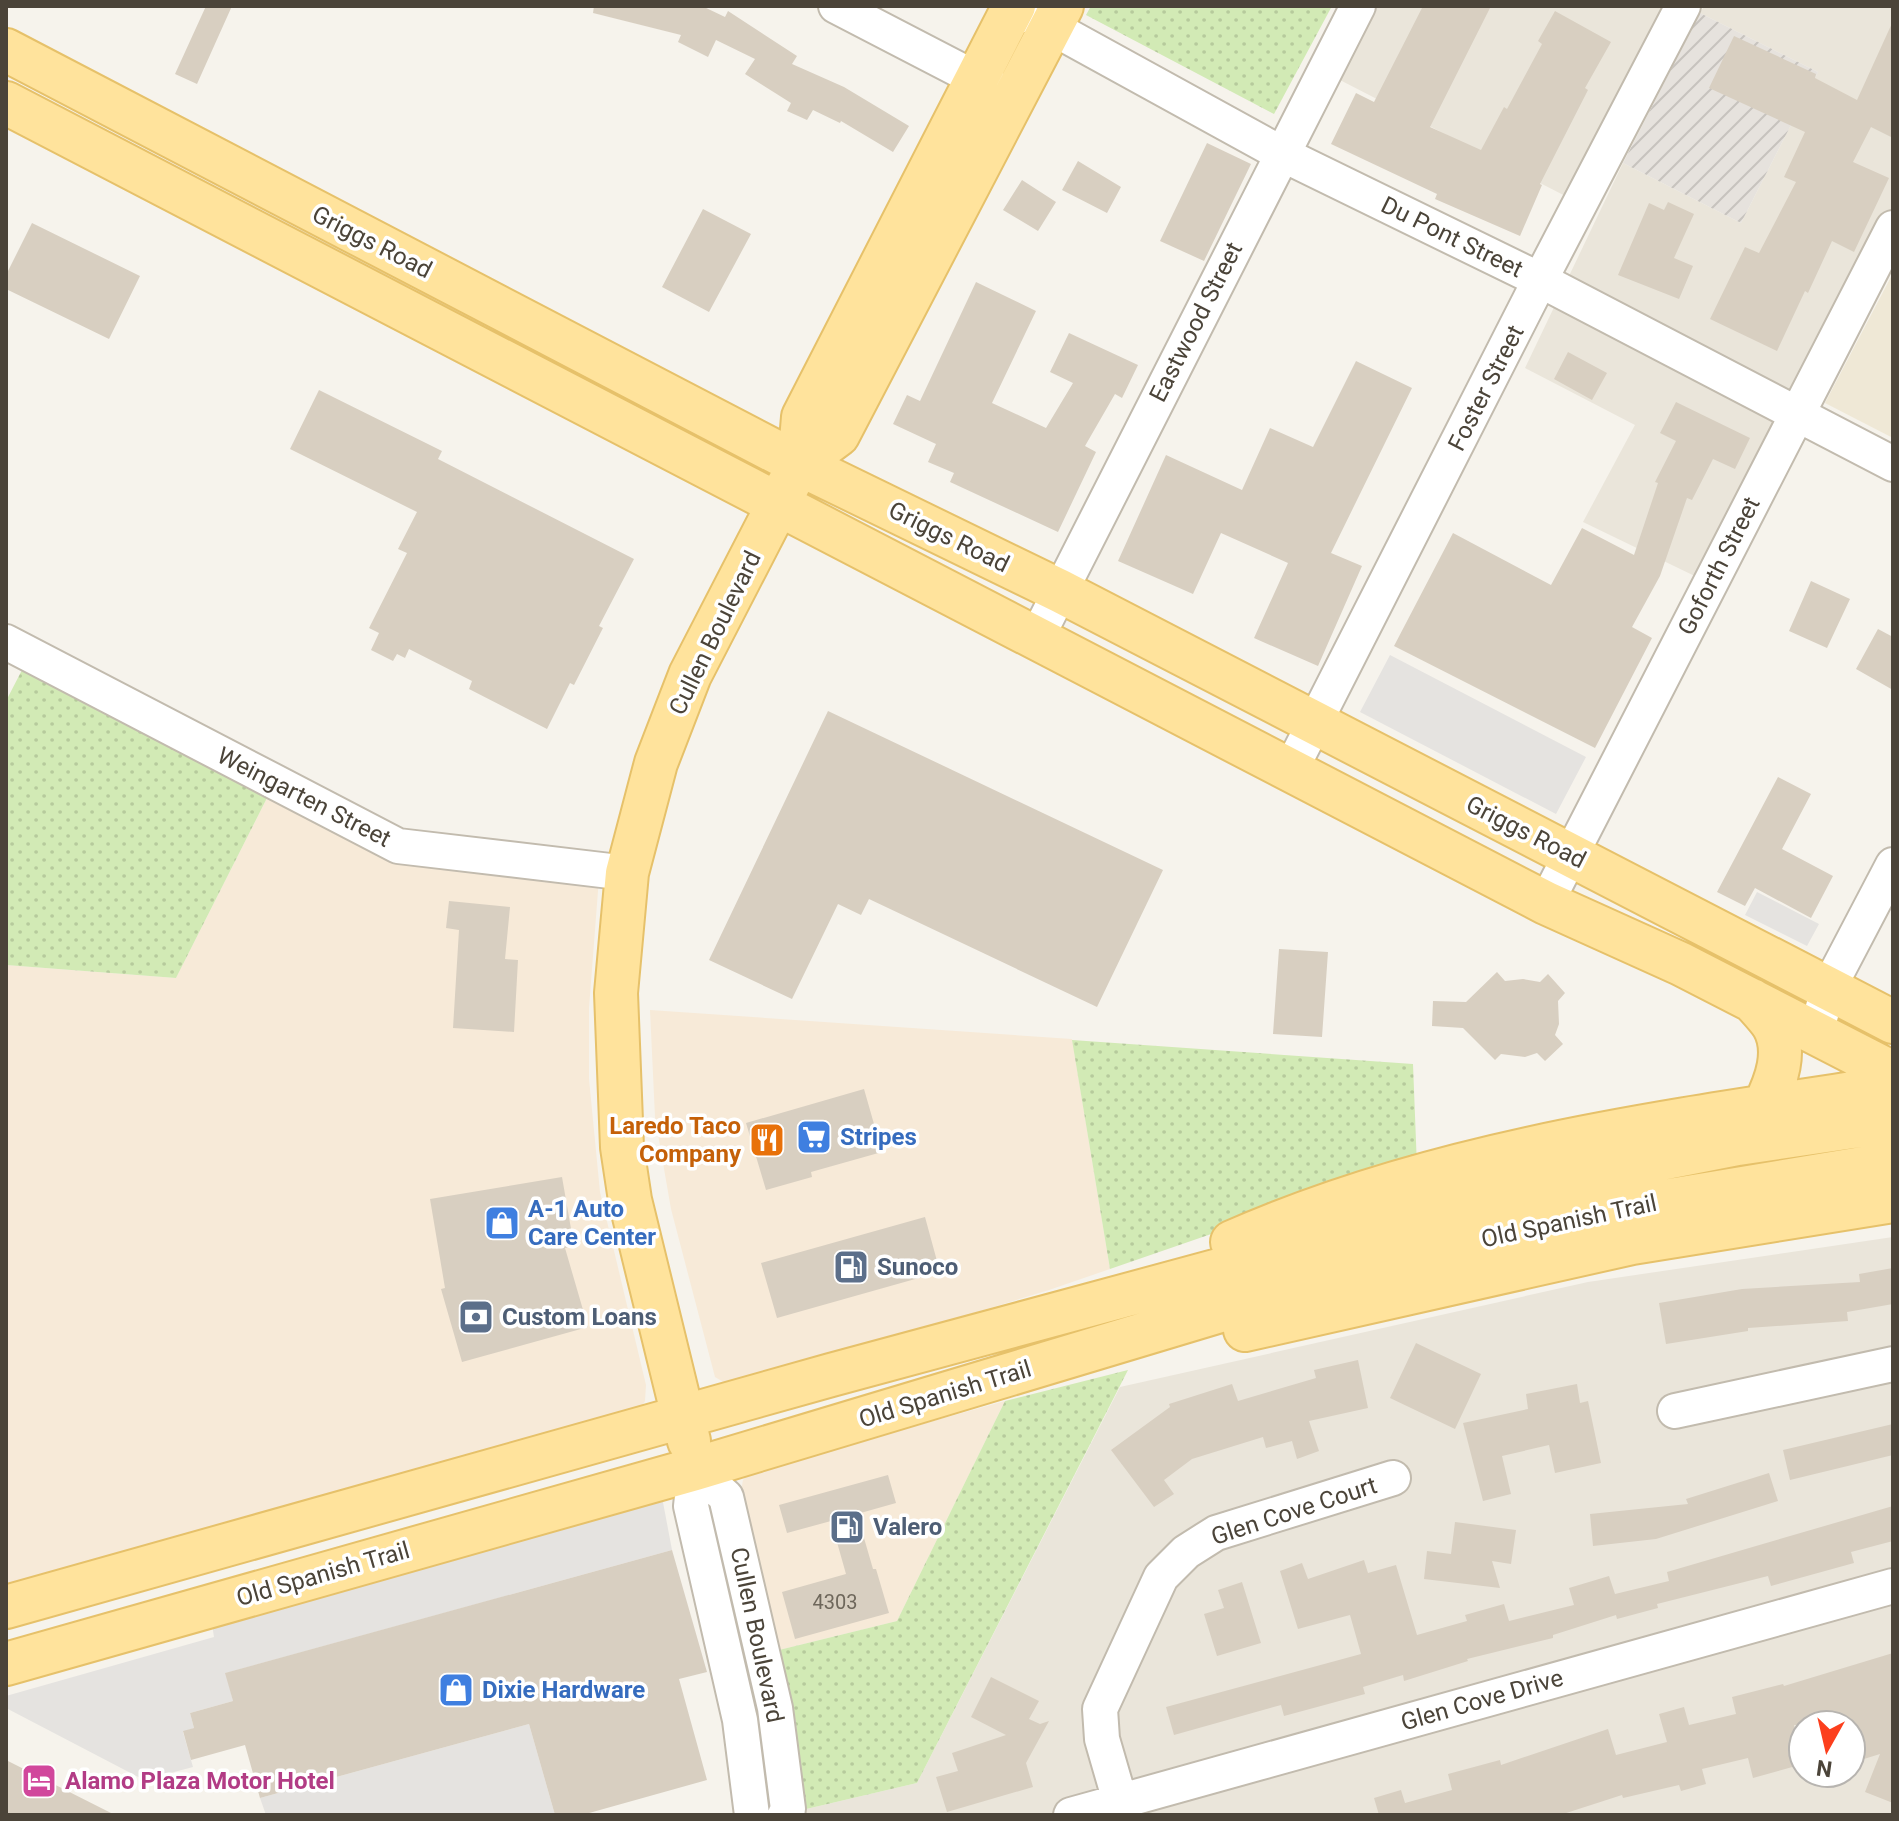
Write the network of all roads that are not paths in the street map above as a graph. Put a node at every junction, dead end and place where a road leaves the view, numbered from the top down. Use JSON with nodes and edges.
{"nodes":[{"id":1,"x":836,"y":6,"type":"edge"},
{"id":2,"x":1014,"y":6,"type":"edge"},
{"id":3,"x":1358,"y":6,"type":"edge"},
{"id":4,"x":1683,"y":6,"type":"edge"},
{"id":5,"x":1057,"y":16,"type":"edge"},
{"id":6,"x":6,"y":50,"type":"edge"},
{"id":7,"x":976,"y":78,"type":"junction"},
{"id":8,"x":1014,"y":99,"type":"junction"},
{"id":9,"x":6,"y":103,"type":"edge"},
{"id":10,"x":157,"y":130,"type":"junction"},
{"id":11,"x":1282,"y":154,"type":"junction"},
{"id":12,"x":137,"y":171,"type":"junction"},
{"id":13,"x":1893,"y":228,"type":"edge"},
{"id":14,"x":1540,"y":280,"type":"junction"},
{"id":15,"x":456,"y":286,"type":"junction"},
{"id":16,"x":434,"y":326,"type":"junction"},
{"id":17,"x":1796,"y":413,"type":"junction"},
{"id":18,"x":799,"y":464,"type":"junction"},
{"id":19,"x":1893,"y":464,"type":"edge"},
{"id":20,"x":778,"y":505,"type":"junction"},
{"id":21,"x":1060,"y":591,"type":"junction"},
{"id":22,"x":1036,"y":639,"type":"junction"},
{"id":23,"x":6,"y":642,"type":"edge"},
{"id":24,"x":1315,"y":722,"type":"junction"},
{"id":25,"x":1290,"y":771,"type":"junction"},
{"id":26,"x":1571,"y":855,"type":"junction"},
{"id":27,"x":1893,"y":865,"type":"edge"},
{"id":28,"x":627,"y":873,"type":"junction"},
{"id":29,"x":1546,"y":903,"type":"junction"},
{"id":30,"x":1828,"y":989,"type":"junction"},
{"id":31,"x":1752,"y":1000,"type":"junction"},
{"id":32,"x":1893,"y":1022,"type":"edge"},
{"id":33,"x":1816,"y":1033,"type":"junction"},
{"id":34,"x":1893,"y":1073,"type":"edge"},
{"id":35,"x":1893,"y":1087,"type":"edge"},
{"id":36,"x":1764,"y":1106,"type":"junction"},
{"id":37,"x":1893,"y":1121,"type":"edge"},
{"id":38,"x":1893,"y":1163,"type":"edge"},
{"id":39,"x":1893,"y":1201,"type":"edge"},
{"id":40,"x":1139,"y":1291,"type":"junction"},
{"id":41,"x":1098,"y":1302,"type":"junction"},
{"id":42,"x":1120,"y":1342,"type":"junction"},
{"id":43,"x":1893,"y":1364,"type":"edge"},
{"id":44,"x":1675,"y":1411,"type":"dead end"},
{"id":45,"x":683,"y":1416,"type":"junction"},
{"id":46,"x":695,"y":1469,"type":"junction"},
{"id":47,"x":1393,"y":1478,"type":"dead end"},
{"id":48,"x":361,"y":1508,"type":"junction"},
{"id":49,"x":372,"y":1561,"type":"junction"},
{"id":50,"x":1893,"y":1586,"type":"edge"},
{"id":51,"x":25,"y":1602,"type":"edge"},
{"id":52,"x":54,"y":1650,"type":"junction"},
{"id":53,"x":6,"y":1664,"type":"edge"},
{"id":54,"x":1120,"y":1801,"type":"junction"},
{"id":55,"x":752,"y":1815,"type":"edge"},
{"id":56,"x":785,"y":1815,"type":"edge"},
{"id":57,"x":1071,"y":1815,"type":"edge"}],
"edges":[{"from":1,"to":7,"type":"street"},
{"from":2,"to":5,"type":"street","name":"Du Pont Street"},
{"from":2,"to":7,"type":"main road","name":"Cullen Boulevard"},
{"from":3,"to":11,"type":"street","name":"Eastwood Street"},
{"from":4,"to":14,"type":"street","name":"Foster Street"},
{"from":5,"to":8,"type":"main road","name":"Cullen Boulevard"},
{"from":5,"to":11,"type":"street","name":"Du Pont Street"},
{"from":6,"to":10,"type":"main road","name":"Griggs Road"},
{"from":7,"to":8,"type":"street"},
{"from":7,"to":18,"type":"main road","name":"Cullen Boulevard"},
{"from":8,"to":18,"type":"main road","name":"Cullen Boulevard"},
{"from":9,"to":12,"type":"main road","name":"Griggs Road"},
{"from":10,"to":12,"type":"main road"},
{"from":10,"to":15,"type":"main road","name":"Griggs Road"},
{"from":11,"to":14,"type":"street","name":"Du Pont Street"},
{"from":11,"to":21,"type":"street","name":"Eastwood Street"},
{"from":12,"to":16,"type":"main road","name":"Griggs Road"},
{"from":13,"to":17,"type":"street","name":"Goforth Street"},
{"from":14,"to":17,"type":"street","name":"Du Pont Street"},
{"from":14,"to":24,"type":"street","name":"Foster Street"},
{"from":15,"to":16,"type":"main road"},
{"from":15,"to":18,"type":"main road","name":"Griggs Road"},
{"from":16,"to":20,"type":"main road","name":"Griggs Road"},
{"from":17,"to":19,"type":"street","name":"Du Pont Street"},
{"from":17,"to":26,"type":"street","name":"Goforth Street"},
{"from":18,"to":20,"type":"main road","name":"Cullen Boulevard"},
{"from":18,"to":21,"type":"main road","name":"Griggs Road"},
{"from":20,"to":22,"type":"main road","name":"Griggs Road"},
{"from":20,"to":28,"type":"main road","name":"Cullen Boulevard"},
{"from":21,"to":22,"type":"street","name":"Eastwood Street"},
{"from":21,"to":24,"type":"main road","name":"Griggs Road"},
{"from":22,"to":25,"type":"main road","name":"Griggs Road"},
{"from":23,"to":28,"type":"street","name":"Weingarten Street"},
{"from":24,"to":25,"type":"street","name":"Foster Street"},
{"from":24,"to":26,"type":"main road","name":"Griggs Road"},
{"from":25,"to":29,"type":"main road","name":"Griggs Road"},
{"from":26,"to":29,"type":"street","name":"Goforth Street"},
{"from":26,"to":30,"type":"main road","name":"Griggs Road"},
{"from":27,"to":30,"type":"street"},
{"from":28,"to":45,"type":"main road","name":"Cullen Boulevard"},
{"from":29,"to":31,"type":"main road","name":"Griggs Road"},
{"from":30,"to":32,"type":"main road","name":"Griggs Road"},
{"from":30,"to":33,"type":"street"},
{"from":31,"to":33,"type":"main road","name":"Griggs Road"},
{"from":31,"to":36,"type":"main road"},
{"from":33,"to":34,"type":"main road","name":"Griggs Road"},
{"from":35,"to":36,"type":"main road"},
{"from":36,"to":40,"type":"main road"},
{"from":37,"to":40,"type":"main road","name":"Old Spanish Trail"},
{"from":38,"to":42,"type":"main road","name":"Old Spanish Trail"},
{"from":39,"to":42,"type":"main road"},
{"from":40,"to":41,"type":"main road","name":"Old Spanish Trail"},
{"from":41,"to":42,"type":"main road"},
{"from":41,"to":45,"type":"main road","name":"Old Spanish Trail"},
{"from":42,"to":46,"type":"main road","name":"Old Spanish Trail"},
{"from":43,"to":44,"type":"street"},
{"from":45,"to":46,"type":"main road","name":"Cullen Boulevard"},
{"from":45,"to":48,"type":"main road","name":"Old Spanish Trail"},
{"from":46,"to":49,"type":"main road","name":"Old Spanish Trail"},
{"from":46,"to":55,"type":"street","name":"Cullen Boulevard"},
{"from":46,"to":56,"type":"street","name":"Cullen Boulevard"},
{"from":47,"to":54,"type":"street","name":"Glen Cove Court"},
{"from":48,"to":49,"type":"main road"},
{"from":48,"to":51,"type":"main road","name":"Old Spanish Trail"},
{"from":49,"to":52,"type":"main road","name":"Old Spanish Trail"},
{"from":50,"to":54,"type":"street","name":"Glen Cove Drive"},
{"from":51,"to":52,"type":"main road"},
{"from":52,"to":53,"type":"main road","name":"Old Spanish Trail"},
{"from":54,"to":57,"type":"street","name":"Glen Cove Drive"}]}
